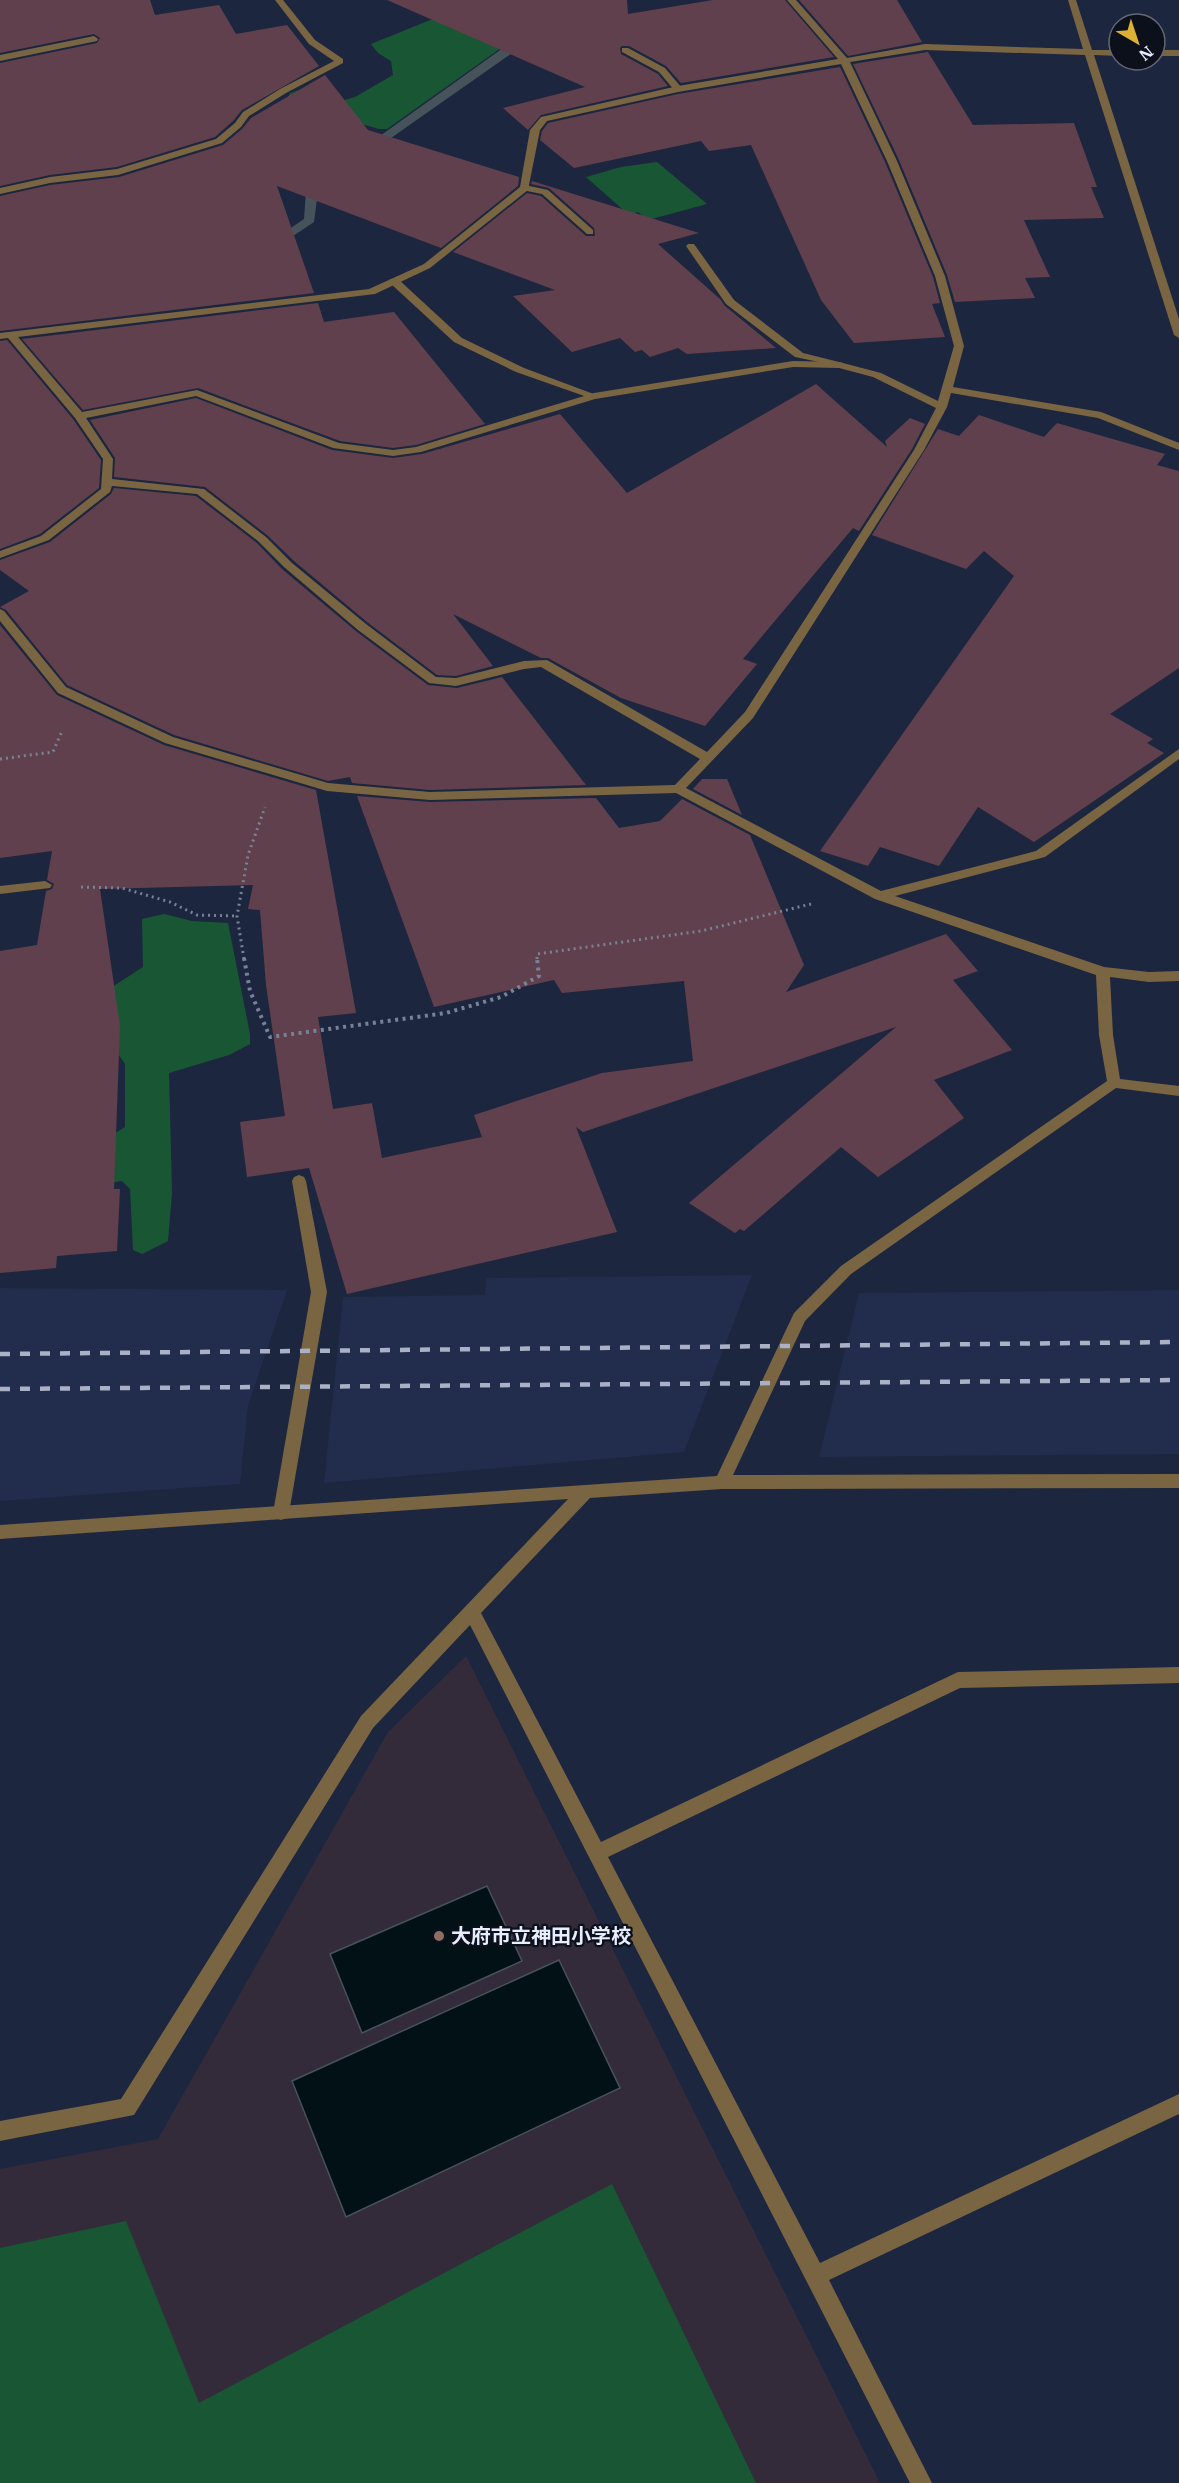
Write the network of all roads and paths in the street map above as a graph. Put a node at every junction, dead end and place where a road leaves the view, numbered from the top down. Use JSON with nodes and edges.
{"nodes":[{"id":1,"x":279,"y":0,"type":"edge"},
{"id":2,"x":790,"y":0,"type":"edge"},
{"id":3,"x":1072,"y":0,"type":"edge"},
{"id":4,"x":94,"y":39,"type":"dead end"},
{"id":5,"x":625,"y":50,"type":"dead end"},
{"id":6,"x":1089,"y":53,"type":"junction"},
{"id":7,"x":1107,"y":53,"type":"edge"},
{"id":8,"x":0,"y":58,"type":"edge"},
{"id":9,"x":844,"y":60,"type":"junction"},
{"id":10,"x":678,"y":89,"type":"junction"},
{"id":11,"x":525,"y":188,"type":"junction"},
{"id":12,"x":0,"y":191,"type":"edge"},
{"id":13,"x":590,"y":232,"type":"dead end"},
{"id":14,"x":691,"y":246,"type":"dead end"},
{"id":15,"x":394,"y":281,"type":"junction"},
{"id":16,"x":1179,"y":335,"type":"edge"},
{"id":17,"x":6,"y":336,"type":"edge"},
{"id":18,"x":839,"y":365,"type":"junction"},
{"id":19,"x":946,"y":389,"type":"junction"},
{"id":20,"x":594,"y":396,"type":"junction"},
{"id":21,"x":942,"y":407,"type":"junction"},
{"id":22,"x":79,"y":416,"type":"junction"},
{"id":23,"x":1179,"y":447,"type":"edge"},
{"id":24,"x":106,"y":482,"type":"junction"},
{"id":25,"x":0,"y":555,"type":"edge"},
{"id":26,"x":0,"y":613,"type":"edge"},
{"id":27,"x":78,"y":698,"type":"junction"},
{"id":28,"x":1179,"y":753,"type":"edge"},
{"id":29,"x":708,"y":758,"type":"junction"},
{"id":30,"x":0,"y":759,"type":"edge"},
{"id":31,"x":277,"y":772,"type":"junction"},
{"id":32,"x":678,"y":789,"type":"junction"},
{"id":33,"x":45,"y":885,"type":"joint"},
{"id":34,"x":0,"y":890,"type":"edge"},
{"id":35,"x":867,"y":890,"type":"junction"},
{"id":36,"x":879,"y":896,"type":"junction"},
{"id":37,"x":237,"y":916,"type":"junction"},
{"id":38,"x":1103,"y":972,"type":"junction"},
{"id":39,"x":1179,"y":976,"type":"edge"},
{"id":40,"x":1114,"y":1083,"type":"junction"},
{"id":41,"x":1179,"y":1091,"type":"edge"},
{"id":42,"x":299,"y":1181,"type":"dead end"},
{"id":43,"x":1179,"y":1481,"type":"edge"},
{"id":44,"x":722,"y":1482,"type":"junction"},
{"id":45,"x":586,"y":1491,"type":"junction"},
{"id":46,"x":281,"y":1513,"type":"junction"},
{"id":47,"x":0,"y":1532,"type":"edge"},
{"id":48,"x":472,"y":1612,"type":"junction"},
{"id":49,"x":1179,"y":1675,"type":"edge"},
{"id":50,"x":597,"y":1853,"type":"junction"},
{"id":51,"x":1179,"y":2104,"type":"edge"},
{"id":52,"x":0,"y":2131,"type":"edge"},
{"id":53,"x":816,"y":2276,"type":"junction"},
{"id":54,"x":921,"y":2483,"type":"edge"}],
"edges":[{"from":1,"to":12,"type":"street"},
{"from":2,"to":9,"type":"street"},
{"from":3,"to":6,"type":"street"},
{"from":4,"to":8,"type":"street"},
{"from":5,"to":10,"type":"street"},
{"from":6,"to":7,"type":"street"},
{"from":6,"to":9,"type":"street"},
{"from":6,"to":16,"type":"street"},
{"from":9,"to":10,"type":"street"},
{"from":9,"to":19,"type":"street"},
{"from":10,"to":11,"type":"street"},
{"from":11,"to":13,"type":"street"},
{"from":11,"to":15,"type":"street"},
{"from":14,"to":18,"type":"street"},
{"from":15,"to":17,"type":"street"},
{"from":15,"to":20,"type":"street"},
{"from":17,"to":22,"type":"street"},
{"from":18,"to":20,"type":"street"},
{"from":18,"to":21,"type":"street"},
{"from":19,"to":21,"type":"street"},
{"from":19,"to":23,"type":"street"},
{"from":20,"to":22,"type":"street"},
{"from":21,"to":29,"type":"street"},
{"from":22,"to":24,"type":"street"},
{"from":24,"to":25,"type":"street"},
{"from":24,"to":29,"type":"street"},
{"from":26,"to":27,"type":"street"},
{"from":27,"to":30,"type":"path"},
{"from":27,"to":31,"type":"street"},
{"from":28,"to":36,"type":"street"},
{"from":29,"to":32,"type":"street"},
{"from":31,"to":32,"type":"street"},
{"from":31,"to":37,"type":"path"},
{"from":32,"to":35,"type":"street"},
{"from":33,"to":34,"type":"street"},
{"from":33,"to":37,"type":"path"},
{"from":35,"to":36,"type":"street"},
{"from":35,"to":37,"type":"path"},
{"from":36,"to":38,"type":"street"},
{"from":38,"to":39,"type":"street"},
{"from":38,"to":40,"type":"street"},
{"from":40,"to":41,"type":"street"},
{"from":40,"to":44,"type":"street"},
{"from":42,"to":46,"type":"street"},
{"from":43,"to":44,"type":"street"},
{"from":44,"to":45,"type":"street"},
{"from":45,"to":46,"type":"street"},
{"from":45,"to":48,"type":"street"},
{"from":46,"to":47,"type":"street"},
{"from":48,"to":50,"type":"street"},
{"from":48,"to":52,"type":"street"},
{"from":49,"to":50,"type":"street"},
{"from":50,"to":53,"type":"street"},
{"from":51,"to":53,"type":"street"},
{"from":53,"to":54,"type":"street"}]}
